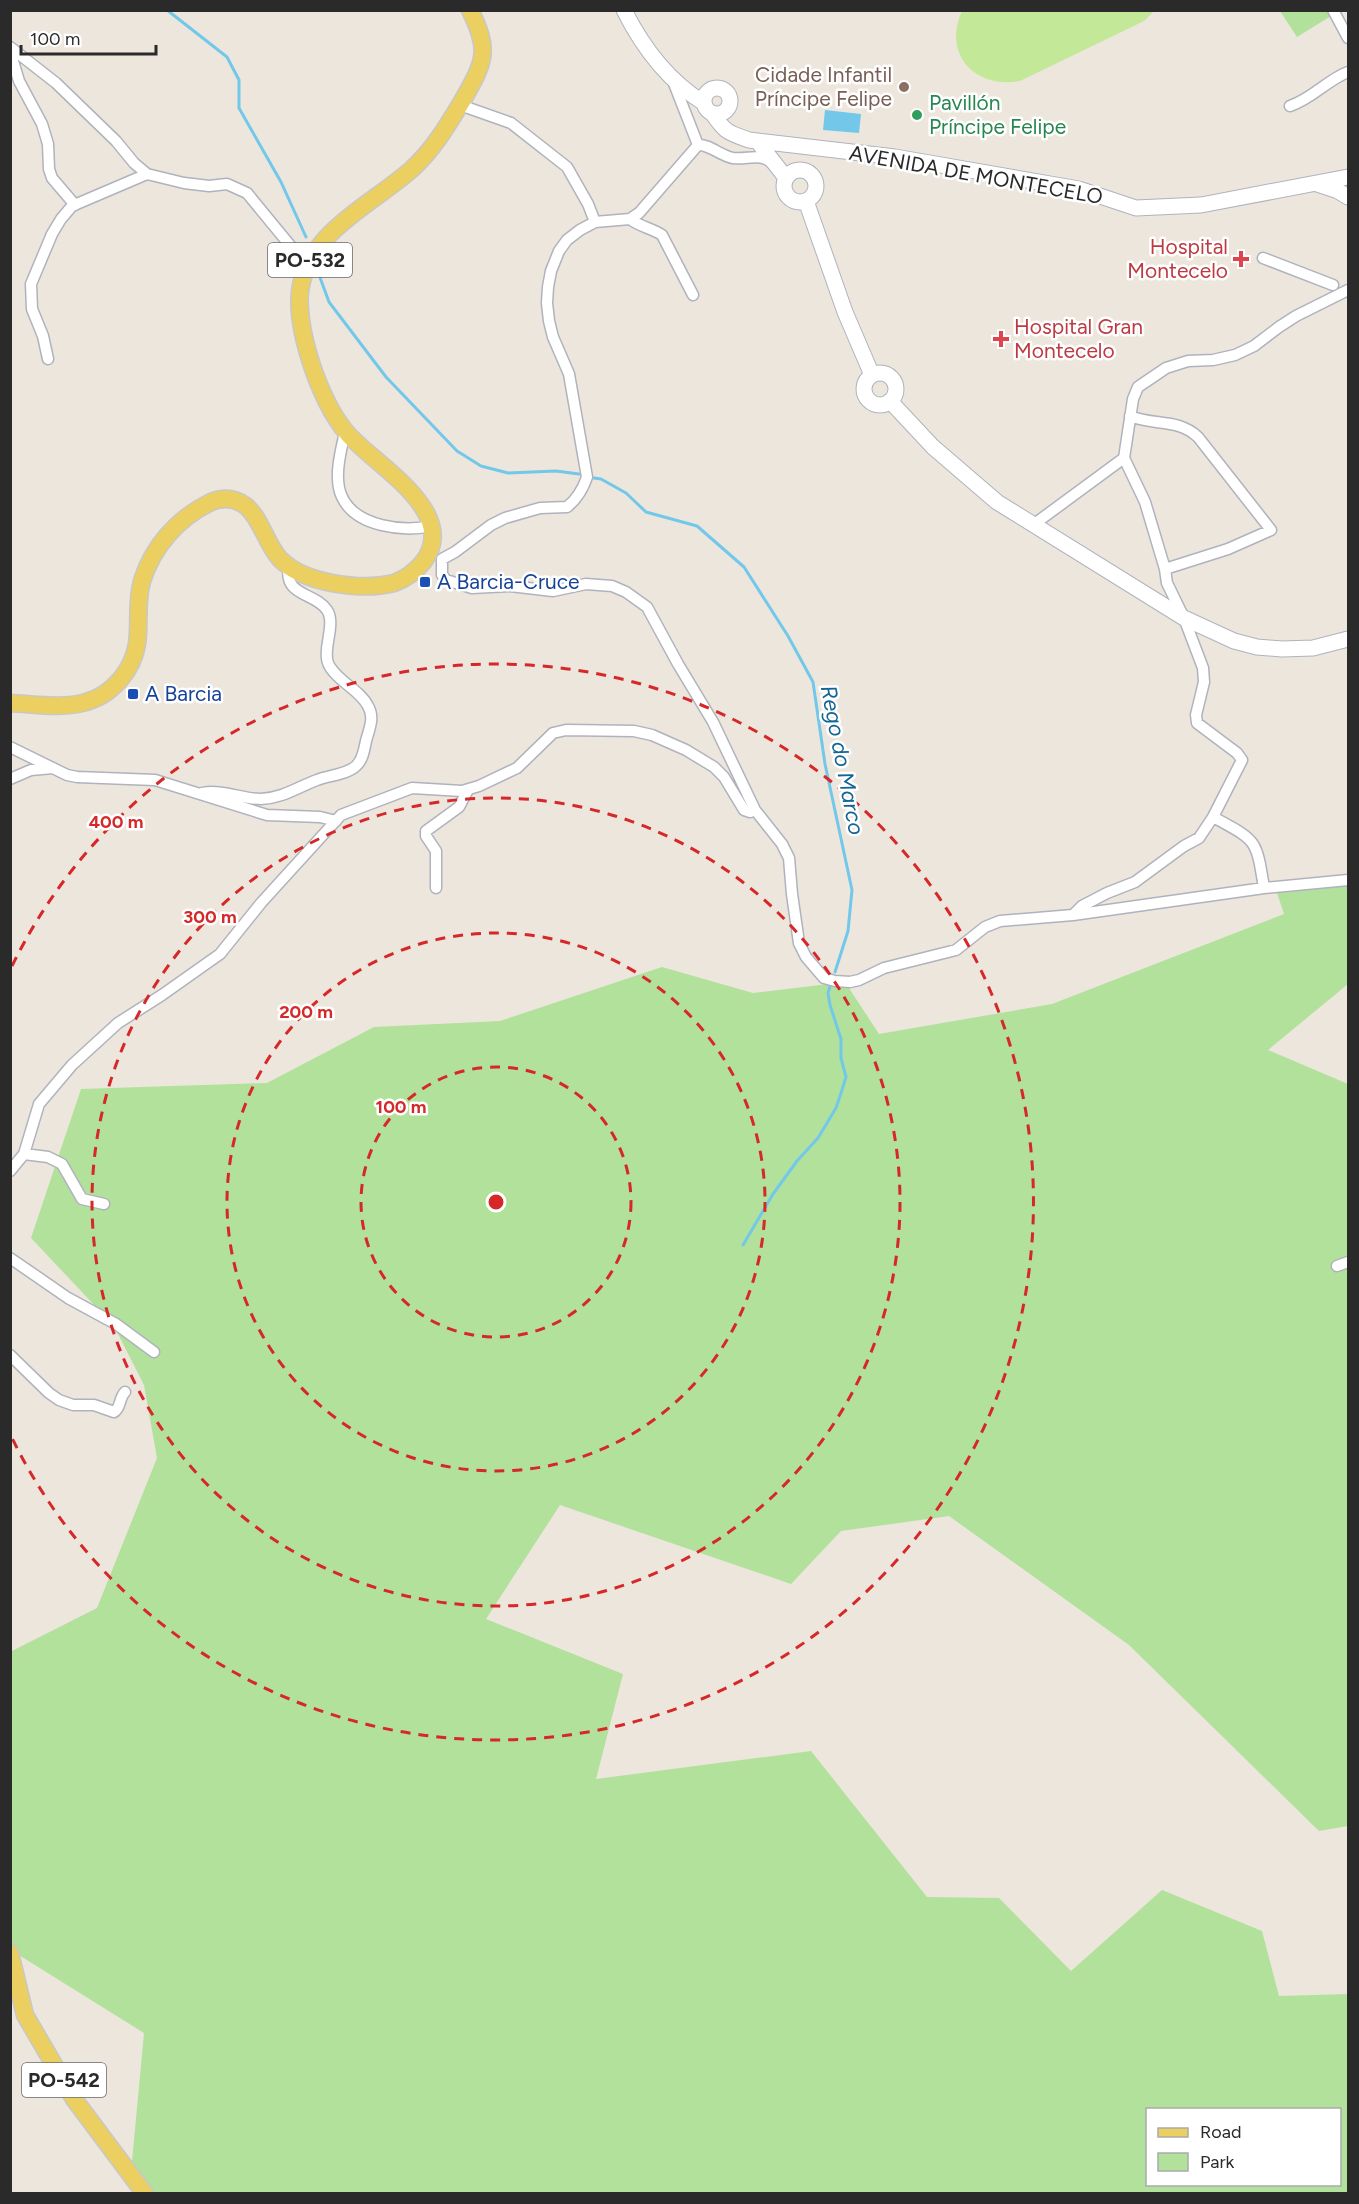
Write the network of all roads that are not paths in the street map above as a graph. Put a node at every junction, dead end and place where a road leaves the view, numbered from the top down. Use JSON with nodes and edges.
{"nodes":[{"id":1,"x":470,"y":10,"type":"edge"},
{"id":2,"x":624,"y":10,"type":"edge"},
{"id":3,"x":1333,"y":10,"type":"edge"},
{"id":4,"x":1348,"y":38,"type":"edge"},
{"id":5,"x":12,"y":48,"type":"edge"},
{"id":6,"x":1348,"y":72,"type":"edge"},
{"id":7,"x":677,"y":83,"type":"junction"},
{"id":8,"x":709,"y":102,"type":"junction"},
{"id":9,"x":460,"y":105,"type":"junction"},
{"id":10,"x":729,"y":106,"type":"junction"},
{"id":11,"x":1290,"y":106,"type":"dead end"},
{"id":12,"x":749,"y":140,"type":"junction"},
{"id":13,"x":698,"y":145,"type":"junction"},
{"id":14,"x":807,"y":146,"type":"junction"},
{"id":15,"x":745,"y":158,"type":"junction"},
{"id":16,"x":806,"y":172,"type":"junction"},
{"id":17,"x":147,"y":174,"type":"junction"},
{"id":18,"x":782,"y":174,"type":"junction"},
{"id":19,"x":1348,"y":177,"type":"edge"},
{"id":20,"x":1317,"y":184,"type":"junction"},
{"id":21,"x":1348,"y":197,"type":"edge"},
{"id":22,"x":806,"y":201,"type":"junction"},
{"id":23,"x":75,"y":205,"type":"junction"},
{"id":24,"x":630,"y":219,"type":"junction"},
{"id":25,"x":595,"y":222,"type":"junction"},
{"id":26,"x":1263,"y":258,"type":"dead end"},
{"id":27,"x":307,"y":266,"type":"junction"},
{"id":28,"x":1333,"y":285,"type":"dead end"},
{"id":29,"x":1348,"y":290,"type":"edge"},
{"id":30,"x":693,"y":295,"type":"dead end"},
{"id":31,"x":48,"y":359,"type":"dead end"},
{"id":32,"x":872,"y":375,"type":"junction"},
{"id":33,"x":890,"y":401,"type":"junction"},
{"id":34,"x":1130,"y":416,"type":"junction"},
{"id":35,"x":345,"y":432,"type":"junction"},
{"id":36,"x":1124,"y":458,"type":"junction"},
{"id":37,"x":1033,"y":525,"type":"junction"},
{"id":38,"x":431,"y":526,"type":"junction"},
{"id":39,"x":289,"y":566,"type":"junction"},
{"id":40,"x":1165,"y":569,"type":"junction"},
{"id":41,"x":1184,"y":618,"type":"junction"},
{"id":42,"x":1348,"y":626,"type":"edge"},
{"id":43,"x":1348,"y":638,"type":"edge"},
{"id":44,"x":10,"y":703,"type":"edge"},
{"id":45,"x":10,"y":747,"type":"edge"},
{"id":46,"x":53,"y":768,"type":"junction"},
{"id":47,"x":10,"y":779,"type":"edge"},
{"id":48,"x":468,"y":790,"type":"junction"},
{"id":49,"x":202,"y":793,"type":"junction"},
{"id":50,"x":755,"y":810,"type":"junction"},
{"id":51,"x":1213,"y":817,"type":"junction"},
{"id":52,"x":336,"y":821,"type":"junction"},
{"id":53,"x":1348,"y":880,"type":"edge"},
{"id":54,"x":436,"y":888,"type":"dead end"},
{"id":55,"x":1264,"y":888,"type":"junction"},
{"id":56,"x":1073,"y":915,"type":"junction"},
{"id":57,"x":24,"y":1154,"type":"junction"},
{"id":58,"x":10,"y":1171,"type":"edge"},
{"id":59,"x":104,"y":1204,"type":"dead end"},
{"id":60,"x":10,"y":1258,"type":"edge"},
{"id":61,"x":1348,"y":1262,"type":"edge"},
{"id":62,"x":1337,"y":1266,"type":"dead end"},
{"id":63,"x":154,"y":1352,"type":"dead end"},
{"id":64,"x":10,"y":1355,"type":"edge"},
{"id":65,"x":125,"y":1392,"type":"dead end"},
{"id":66,"x":10,"y":1953,"type":"edge"},
{"id":67,"x":145,"y":2193,"type":"edge"}],
"edges":[{"from":1,"to":9,"type":"main road","number":"PO-532"},
{"from":2,"to":7,"type":"street"},
{"from":3,"to":4,"type":"street"},
{"from":5,"to":17,"type":"street"},
{"from":5,"to":23,"type":"street"},
{"from":6,"to":11,"type":"street"},
{"from":7,"to":8,"type":"street"},
{"from":7,"to":13,"type":"street"},
{"from":8,"to":10,"type":"street"},
{"from":8,"to":10,"type":"street"},
{"from":8,"to":12,"type":"street","name":"AVENIDA DE MONTECELO"},
{"from":9,"to":25,"type":"street"},
{"from":9,"to":27,"type":"main road","number":"PO-532"},
{"from":10,"to":12,"type":"street"},
{"from":12,"to":14,"type":"street","name":"AVENIDA DE MONTECELO"},
{"from":12,"to":15,"type":"street"},
{"from":12,"to":18,"type":"street"},
{"from":13,"to":15,"type":"street"},
{"from":13,"to":24,"type":"street"},
{"from":14,"to":16,"type":"street"},
{"from":14,"to":20,"type":"street","name":"AVENIDA DE MONTECELO"},
{"from":15,"to":18,"type":"street"},
{"from":16,"to":18,"type":"street"},
{"from":16,"to":22,"type":"street"},
{"from":17,"to":23,"type":"street"},
{"from":17,"to":27,"type":"street"},
{"from":18,"to":22,"type":"street"},
{"from":19,"to":20,"type":"street","name":"AVENIDA DE MONTECELO"},
{"from":20,"to":21,"type":"street"},
{"from":22,"to":32,"type":"street"},
{"from":23,"to":31,"type":"street"},
{"from":24,"to":25,"type":"street"},
{"from":24,"to":30,"type":"street"},
{"from":25,"to":50,"type":"street"},
{"from":26,"to":28,"type":"street"},
{"from":27,"to":35,"type":"main road","number":"PO-532"},
{"from":29,"to":34,"type":"street"},
{"from":32,"to":33,"type":"street"},
{"from":32,"to":33,"type":"street"},
{"from":33,"to":37,"type":"street"},
{"from":34,"to":36,"type":"street"},
{"from":34,"to":40,"type":"street"},
{"from":35,"to":38,"type":"main road","number":"PO-532"},
{"from":35,"to":38,"type":"street"},
{"from":36,"to":37,"type":"street"},
{"from":36,"to":40,"type":"street"},
{"from":37,"to":41,"type":"street"},
{"from":38,"to":39,"type":"main road"},
{"from":39,"to":44,"type":"main road"},
{"from":39,"to":49,"type":"street"},
{"from":40,"to":41,"type":"street"},
{"from":41,"to":43,"type":"street"},
{"from":41,"to":51,"type":"street"},
{"from":42,"to":43,"type":"street"},
{"from":45,"to":46,"type":"street"},
{"from":46,"to":47,"type":"street"},
{"from":46,"to":49,"type":"street"},
{"from":48,"to":50,"type":"street"},
{"from":48,"to":52,"type":"street"},
{"from":48,"to":54,"type":"street"},
{"from":49,"to":52,"type":"street"},
{"from":50,"to":56,"type":"street"},
{"from":51,"to":55,"type":"street"},
{"from":51,"to":56,"type":"street"},
{"from":52,"to":57,"type":"street"},
{"from":53,"to":55,"type":"street"},
{"from":55,"to":56,"type":"street"},
{"from":57,"to":58,"type":"street"},
{"from":57,"to":59,"type":"street"},
{"from":60,"to":63,"type":"street"},
{"from":61,"to":62,"type":"street"},
{"from":64,"to":65,"type":"street"},
{"from":66,"to":67,"type":"main road","number":"PO-542"}]}
